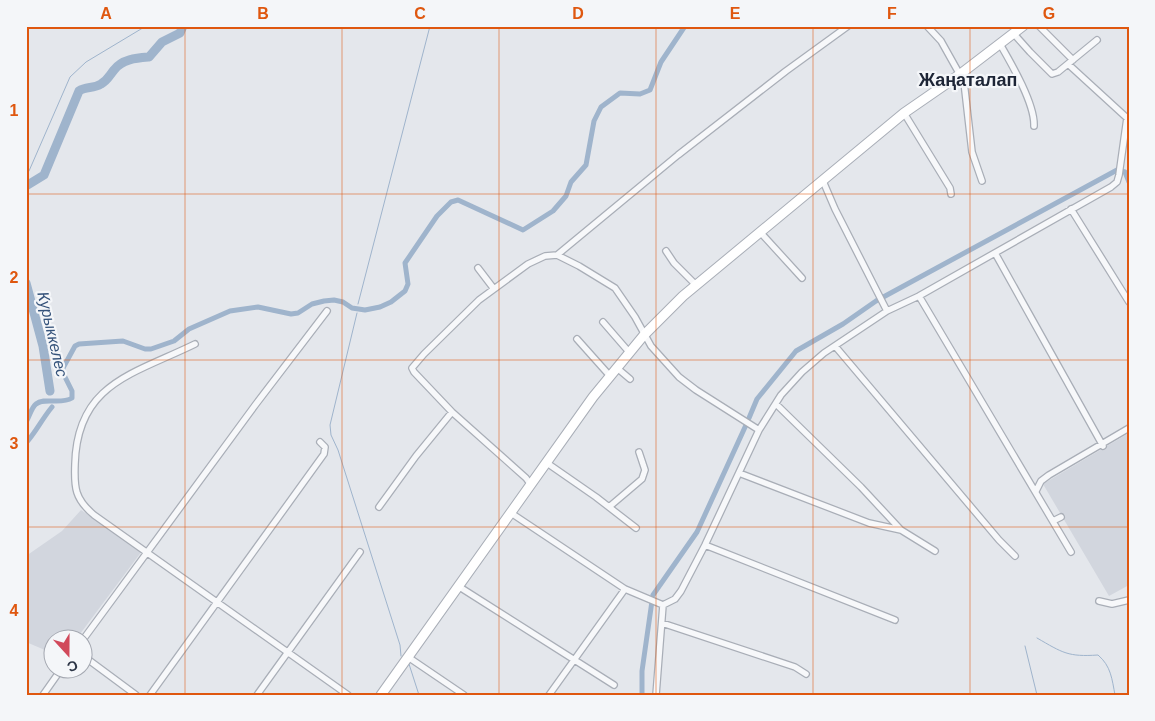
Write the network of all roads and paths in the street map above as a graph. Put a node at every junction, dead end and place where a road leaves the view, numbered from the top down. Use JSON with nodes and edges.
{"nodes":[{"id":1,"x":848,"y":26,"type":"edge"},
{"id":2,"x":927,"y":26,"type":"edge"},
{"id":3,"x":1023,"y":26,"type":"edge"},
{"id":4,"x":1039,"y":26,"type":"edge"},
{"id":5,"x":1014,"y":34,"type":"junction"},
{"id":6,"x":1097,"y":40,"type":"dead end"},
{"id":7,"x":1000,"y":44,"type":"junction"},
{"id":8,"x":1070,"y":62,"type":"junction"},
{"id":9,"x":960,"y":75,"type":"junction"},
{"id":10,"x":904,"y":113,"type":"junction"},
{"id":11,"x":1034,"y":126,"type":"dead end"},
{"id":12,"x":823,"y":181,"type":"junction"},
{"id":13,"x":982,"y":181,"type":"dead end"},
{"id":14,"x":951,"y":194,"type":"dead end"},
{"id":15,"x":1071,"y":210,"type":"junction"},
{"id":16,"x":761,"y":232,"type":"junction"},
{"id":17,"x":666,"y":251,"type":"dead end"},
{"id":18,"x":995,"y":253,"type":"junction"},
{"id":19,"x":557,"y":255,"type":"junction"},
{"id":20,"x":478,"y":268,"type":"dead end"},
{"id":21,"x":802,"y":278,"type":"dead end"},
{"id":22,"x":696,"y":285,"type":"junction"},
{"id":23,"x":494,"y":289,"type":"junction"},
{"id":24,"x":919,"y":296,"type":"junction"},
{"id":25,"x":1129,"y":302,"type":"edge"},
{"id":26,"x":327,"y":311,"type":"dead end"},
{"id":27,"x":887,"y":311,"type":"junction"},
{"id":28,"x":603,"y":322,"type":"dead end"},
{"id":29,"x":644,"y":335,"type":"junction"},
{"id":30,"x":577,"y":339,"type":"dead end"},
{"id":31,"x":195,"y":344,"type":"dead end"},
{"id":32,"x":835,"y":346,"type":"junction"},
{"id":33,"x":629,"y":352,"type":"junction"},
{"id":34,"x":617,"y":368,"type":"junction"},
{"id":35,"x":610,"y":376,"type":"junction"},
{"id":36,"x":630,"y":379,"type":"dead end"},
{"id":37,"x":776,"y":404,"type":"junction"},
{"id":38,"x":452,"y":412,"type":"junction"},
{"id":39,"x":1129,"y":428,"type":"edge"},
{"id":40,"x":759,"y":430,"type":"junction"},
{"id":41,"x":320,"y":442,"type":"dead end"},
{"id":42,"x":1103,"y":445,"type":"junction"},
{"id":43,"x":639,"y":452,"type":"dead end"},
{"id":44,"x":547,"y":462,"type":"junction"},
{"id":45,"x":739,"y":473,"type":"junction"},
{"id":46,"x":531,"y":485,"type":"junction"},
{"id":47,"x":1036,"y":491,"type":"junction"},
{"id":48,"x":609,"y":506,"type":"junction"},
{"id":49,"x":378,"y":507,"type":"dead end"},
{"id":50,"x":511,"y":513,"type":"junction"},
{"id":51,"x":1061,"y":516,"type":"dead end"},
{"id":52,"x":1053,"y":521,"type":"junction"},
{"id":53,"x":636,"y":528,"type":"dead end"},
{"id":54,"x":901,"y":530,"type":"junction"},
{"id":55,"x":705,"y":545,"type":"junction"},
{"id":56,"x":935,"y":551,"type":"dead end"},
{"id":57,"x":360,"y":552,"type":"dead end"},
{"id":58,"x":1071,"y":552,"type":"dead end"},
{"id":59,"x":148,"y":553,"type":"junction"},
{"id":60,"x":1015,"y":556,"type":"dead end"},
{"id":61,"x":458,"y":586,"type":"junction"},
{"id":62,"x":625,"y":589,"type":"junction"},
{"id":63,"x":1129,"y":600,"type":"edge"},
{"id":64,"x":1099,"y":601,"type":"dead end"},
{"id":65,"x":218,"y":602,"type":"junction"},
{"id":66,"x":663,"y":605,"type":"junction"},
{"id":67,"x":895,"y":620,"type":"dead end"},
{"id":68,"x":662,"y":624,"type":"junction"},
{"id":69,"x":92,"y":628,"type":"edge"},
{"id":70,"x":288,"y":652,"type":"junction"},
{"id":71,"x":408,"y":657,"type":"junction"},
{"id":72,"x":574,"y":660,"type":"junction"},
{"id":73,"x":92,"y":662,"type":"edge"},
{"id":74,"x":806,"y":674,"type":"dead end"},
{"id":75,"x":55,"y":678,"type":"edge"},
{"id":76,"x":614,"y":685,"type":"dead end"},
{"id":77,"x":43,"y":695,"type":"edge"},
{"id":78,"x":136,"y":695,"type":"edge"},
{"id":79,"x":150,"y":695,"type":"edge"},
{"id":80,"x":257,"y":695,"type":"edge"},
{"id":81,"x":348,"y":695,"type":"edge"},
{"id":82,"x":381,"y":695,"type":"edge"},
{"id":83,"x":464,"y":695,"type":"edge"},
{"id":84,"x":549,"y":695,"type":"edge"},
{"id":85,"x":656,"y":695,"type":"edge"}],
"edges":[{"from":1,"to":19,"type":"street"},
{"from":2,"to":9,"type":"street"},
{"from":3,"to":5,"type":"main road"},
{"from":4,"to":8,"type":"street"},
{"from":5,"to":7,"type":"main road"},
{"from":5,"to":8,"type":"street"},
{"from":6,"to":8,"type":"street"},
{"from":7,"to":9,"type":"main road"},
{"from":7,"to":11,"type":"street"},
{"from":8,"to":15,"type":"street"},
{"from":9,"to":10,"type":"main road"},
{"from":9,"to":13,"type":"street"},
{"from":10,"to":12,"type":"main road"},
{"from":10,"to":14,"type":"street"},
{"from":12,"to":16,"type":"main road"},
{"from":12,"to":27,"type":"street"},
{"from":15,"to":18,"type":"street"},
{"from":15,"to":25,"type":"street"},
{"from":16,"to":21,"type":"street"},
{"from":16,"to":22,"type":"main road"},
{"from":17,"to":22,"type":"street"},
{"from":18,"to":24,"type":"street"},
{"from":18,"to":42,"type":"street"},
{"from":19,"to":23,"type":"street"},
{"from":19,"to":29,"type":"street"},
{"from":20,"to":23,"type":"street"},
{"from":22,"to":29,"type":"main road"},
{"from":23,"to":38,"type":"street"},
{"from":24,"to":27,"type":"street"},
{"from":24,"to":47,"type":"street"},
{"from":26,"to":59,"type":"street"},
{"from":27,"to":32,"type":"street"},
{"from":28,"to":33,"type":"street"},
{"from":29,"to":33,"type":"main road"},
{"from":29,"to":40,"type":"street"},
{"from":30,"to":35,"type":"street"},
{"from":31,"to":59,"type":"street"},
{"from":32,"to":37,"type":"street"},
{"from":32,"to":60,"type":"street"},
{"from":33,"to":34,"type":"main road"},
{"from":34,"to":35,"type":"main road"},
{"from":34,"to":36,"type":"street"},
{"from":35,"to":44,"type":"main road"},
{"from":37,"to":40,"type":"street"},
{"from":37,"to":54,"type":"street"},
{"from":38,"to":46,"type":"street"},
{"from":38,"to":49,"type":"street"},
{"from":39,"to":42,"type":"street"},
{"from":40,"to":45,"type":"street"},
{"from":41,"to":65,"type":"street"},
{"from":42,"to":47,"type":"street"},
{"from":43,"to":48,"type":"street"},
{"from":44,"to":46,"type":"main road"},
{"from":44,"to":48,"type":"street"},
{"from":45,"to":54,"type":"street"},
{"from":45,"to":55,"type":"street"},
{"from":46,"to":50,"type":"main road"},
{"from":47,"to":52,"type":"street"},
{"from":48,"to":53,"type":"street"},
{"from":50,"to":61,"type":"main road"},
{"from":50,"to":62,"type":"street"},
{"from":51,"to":52,"type":"street"},
{"from":52,"to":58,"type":"street"},
{"from":54,"to":56,"type":"street"},
{"from":55,"to":66,"type":"street"},
{"from":55,"to":67,"type":"street"},
{"from":57,"to":70,"type":"street"},
{"from":59,"to":65,"type":"street"},
{"from":59,"to":69,"type":"street"},
{"from":61,"to":71,"type":"main road"},
{"from":61,"to":72,"type":"street"},
{"from":62,"to":66,"type":"street"},
{"from":62,"to":72,"type":"street"},
{"from":63,"to":64,"type":"street"},
{"from":65,"to":70,"type":"street"},
{"from":65,"to":79,"type":"street"},
{"from":66,"to":68,"type":"street"},
{"from":68,"to":74,"type":"street"},
{"from":68,"to":85,"type":"street"},
{"from":70,"to":80,"type":"street"},
{"from":70,"to":81,"type":"street"},
{"from":71,"to":82,"type":"main road"},
{"from":71,"to":83,"type":"street"},
{"from":72,"to":76,"type":"street"},
{"from":72,"to":84,"type":"street"},
{"from":73,"to":78,"type":"street"},
{"from":75,"to":77,"type":"street"}]}
